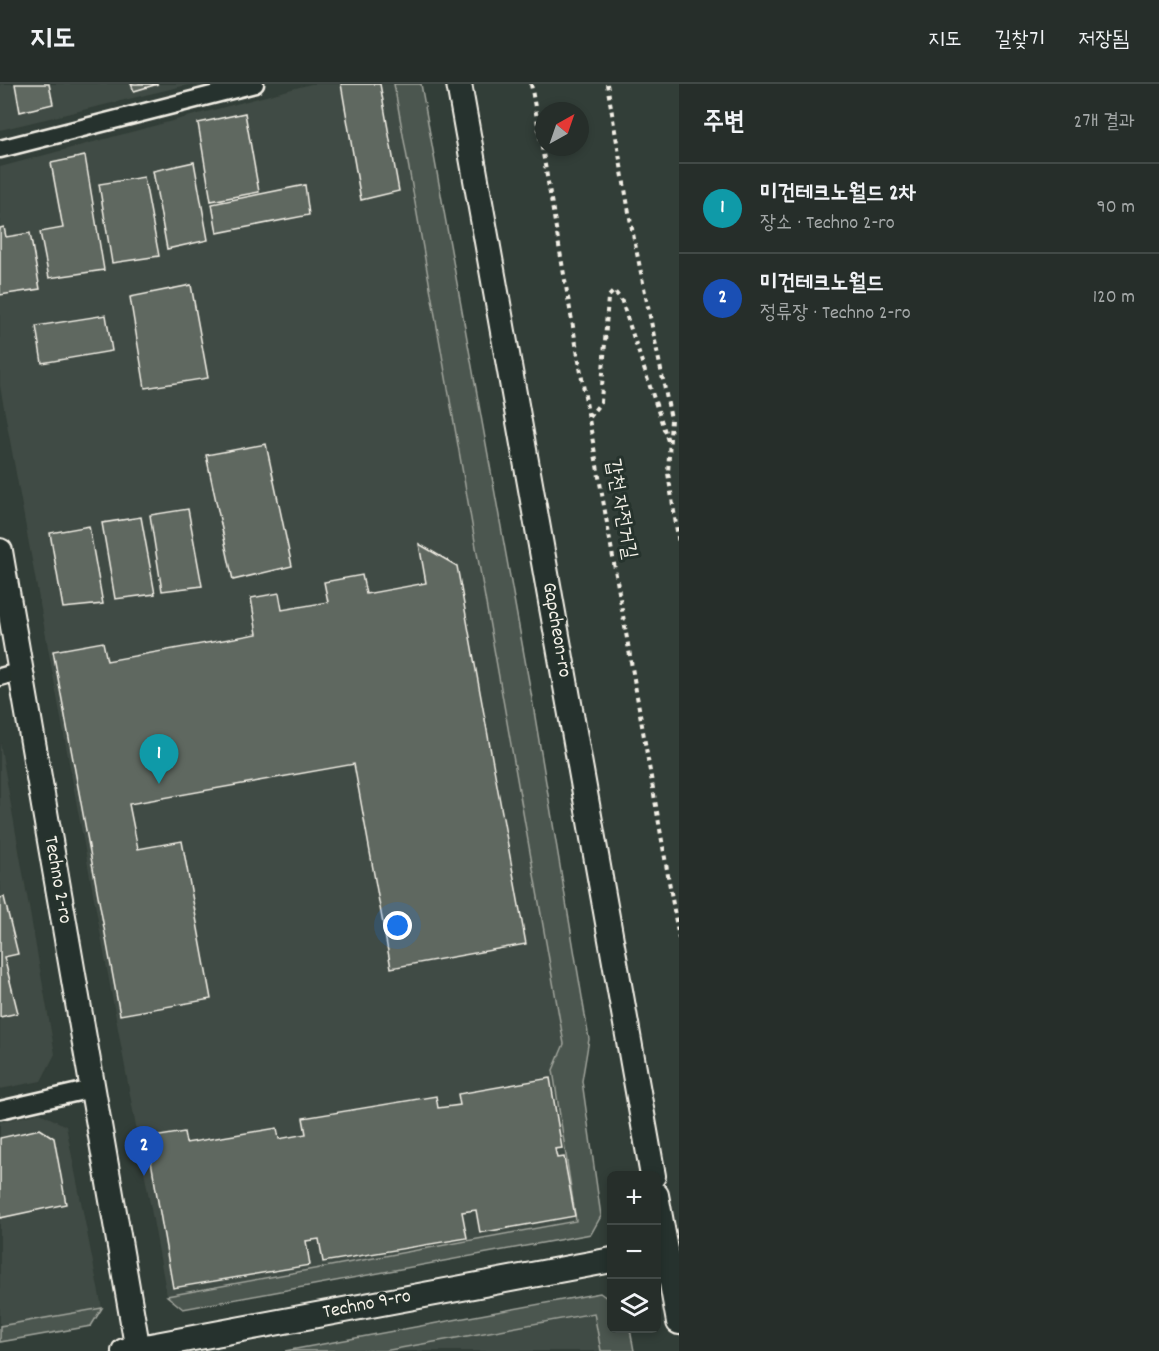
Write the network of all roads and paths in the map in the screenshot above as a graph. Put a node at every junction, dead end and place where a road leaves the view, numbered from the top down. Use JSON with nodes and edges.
{"nodes":[{"id":1,"x":255,"y":84,"type":"edge"},
{"id":2,"x":459,"y":84,"type":"edge"},
{"id":3,"x":531,"y":84,"type":"edge"},
{"id":4,"x":607,"y":84,"type":"edge"},
{"id":5,"x":0,"y":149,"type":"edge"},
{"id":6,"x":589,"y":417,"type":"junction"},
{"id":7,"x":669,"y":442,"type":"junction"},
{"id":8,"x":679,"y":544,"type":"edge"},
{"id":9,"x":0,"y":551,"type":"edge"},
{"id":10,"x":11,"y":674,"type":"edge"},
{"id":11,"x":679,"y":939,"type":"edge"},
{"id":12,"x":92,"y":1089,"type":"junction"},
{"id":13,"x":0,"y":1110,"type":"edge"},
{"id":14,"x":652,"y":1171,"type":"edge"},
{"id":15,"x":661,"y":1250,"type":"edge"},
{"id":16,"x":607,"y":1261,"type":"edge"},
{"id":17,"x":679,"y":1322,"type":"edge"},
{"id":18,"x":133,"y":1350,"type":"edge"}],
"edges":[{"from":1,"to":5,"type":"street"},
{"from":2,"to":14,"type":"street","name":"Gapcheon-ro"},
{"from":3,"to":6,"type":"path","name":"갑천 자전거길"},
{"from":4,"to":7,"type":"path"},
{"from":6,"to":7,"type":"path"},
{"from":6,"to":11,"type":"path","name":"갑천 자전거길"},
{"from":7,"to":8,"type":"path"},
{"from":9,"to":10,"type":"street","name":"Techno 2-ro"},
{"from":10,"to":12,"type":"street","name":"Techno 2-ro"},
{"from":12,"to":13,"type":"street"},
{"from":12,"to":18,"type":"street","name":"Techno 2-ro"},
{"from":15,"to":17,"type":"street"},
{"from":16,"to":18,"type":"street","name":"Techno 9-ro"}]}
